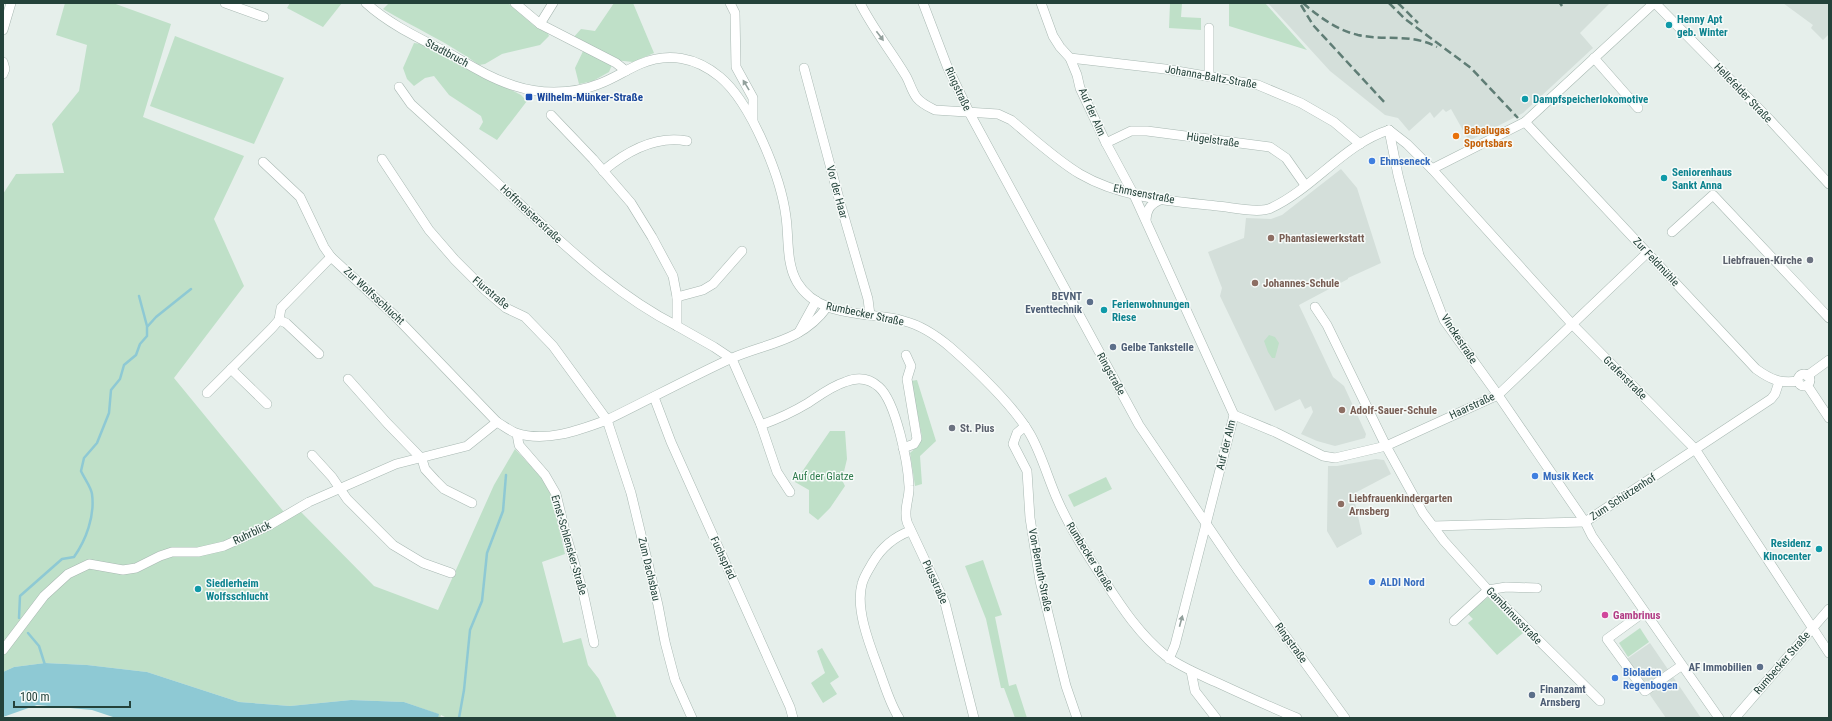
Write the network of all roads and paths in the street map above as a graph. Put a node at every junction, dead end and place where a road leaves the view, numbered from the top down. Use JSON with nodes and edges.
{"nodes":[{"id":1,"x":11,"y":3,"type":"edge"},
{"id":2,"x":224,"y":3,"type":"edge"},
{"id":3,"x":366,"y":3,"type":"edge"},
{"id":4,"x":515,"y":3,"type":"edge"},
{"id":5,"x":553,"y":3,"type":"edge"},
{"id":6,"x":730,"y":3,"type":"edge"},
{"id":7,"x":860,"y":3,"type":"edge"},
{"id":8,"x":923,"y":3,"type":"edge"},
{"id":9,"x":1041,"y":3,"type":"edge"},
{"id":10,"x":1654,"y":3,"type":"edge"},
{"id":11,"x":264,"y":17,"type":"dead end"},
{"id":12,"x":540,"y":24,"type":"junction"},
{"id":13,"x":1209,"y":28,"type":"dead end"},
{"id":14,"x":3,"y":30,"type":"edge"},
{"id":15,"x":1070,"y":58,"type":"junction"},
{"id":16,"x":1594,"y":58,"type":"junction"},
{"id":17,"x":3,"y":62,"type":"edge"},
{"id":18,"x":804,"y":68,"type":"dead end"},
{"id":19,"x":626,"y":72,"type":"junction"},
{"id":20,"x":3,"y":74,"type":"edge"},
{"id":21,"x":1210,"y":77,"type":"junction"},
{"id":22,"x":399,"y":87,"type":"dead end"},
{"id":23,"x":535,"y":91,"type":"joint"},
{"id":24,"x":1638,"y":108,"type":"dead end"},
{"id":25,"x":969,"y":112,"type":"junction"},
{"id":26,"x":550,"y":115,"type":"dead end"},
{"id":27,"x":753,"y":122,"type":"junction"},
{"id":28,"x":1525,"y":122,"type":"junction"},
{"id":29,"x":1389,"y":130,"type":"junction"},
{"id":30,"x":687,"y":141,"type":"dead end"},
{"id":31,"x":1106,"y":143,"type":"junction"},
{"id":32,"x":1360,"y":144,"type":"junction"},
{"id":33,"x":382,"y":159,"type":"dead end"},
{"id":34,"x":263,"y":162,"type":"dead end"},
{"id":35,"x":1432,"y":169,"type":"junction"},
{"id":36,"x":603,"y":170,"type":"junction"},
{"id":37,"x":1829,"y":184,"type":"edge"},
{"id":38,"x":1305,"y":185,"type":"junction"},
{"id":39,"x":1134,"y":195,"type":"junction"},
{"id":40,"x":1164,"y":199,"type":"junction"},
{"id":41,"x":1146,"y":220,"type":"junction"},
{"id":42,"x":1672,"y":232,"type":"dead end"},
{"id":43,"x":742,"y":251,"type":"dead end"},
{"id":44,"x":1648,"y":253,"type":"junction"},
{"id":45,"x":331,"y":256,"type":"junction"},
{"id":46,"x":677,"y":296,"type":"junction"},
{"id":47,"x":816,"y":302,"type":"junction"},
{"id":48,"x":827,"y":307,"type":"junction"},
{"id":49,"x":1315,"y":308,"type":"dead end"},
{"id":50,"x":870,"y":315,"type":"junction"},
{"id":51,"x":1829,"y":318,"type":"edge"},
{"id":52,"x":280,"y":320,"type":"junction"},
{"id":53,"x":1572,"y":324,"type":"junction"},
{"id":54,"x":677,"y":326,"type":"junction"},
{"id":55,"x":799,"y":332,"type":"junction"},
{"id":56,"x":319,"y":354,"type":"dead end"},
{"id":57,"x":906,"y":355,"type":"dead end"},
{"id":58,"x":732,"y":359,"type":"junction"},
{"id":59,"x":1829,"y":360,"type":"edge"},
{"id":60,"x":231,"y":369,"type":"junction"},
{"id":61,"x":348,"y":379,"type":"dead end"},
{"id":62,"x":1807,"y":380,"type":"junction"},
{"id":63,"x":1779,"y":382,"type":"junction"},
{"id":64,"x":207,"y":393,"type":"dead end"},
{"id":65,"x":1498,"y":395,"type":"junction"},
{"id":66,"x":654,"y":397,"type":"junction"},
{"id":67,"x":267,"y":404,"type":"dead end"},
{"id":68,"x":1234,"y":415,"type":"junction"},
{"id":69,"x":1829,"y":418,"type":"edge"},
{"id":70,"x":607,"y":420,"type":"junction"},
{"id":71,"x":498,"y":422,"type":"junction"},
{"id":72,"x":761,"y":425,"type":"junction"},
{"id":73,"x":1025,"y":426,"type":"junction"},
{"id":74,"x":517,"y":434,"type":"junction"},
{"id":75,"x":1386,"y":446,"type":"junction"},
{"id":76,"x":903,"y":448,"type":"junction"},
{"id":77,"x":1695,"y":449,"type":"junction"},
{"id":78,"x":312,"y":456,"type":"dead end"},
{"id":79,"x":422,"y":459,"type":"junction"},
{"id":80,"x":340,"y":488,"type":"junction"},
{"id":81,"x":790,"y":492,"type":"dead end"},
{"id":82,"x":472,"y":503,"type":"dead end"},
{"id":83,"x":1585,"y":522,"type":"junction"},
{"id":84,"x":1206,"y":523,"type":"junction"},
{"id":85,"x":1433,"y":526,"type":"junction"},
{"id":86,"x":910,"y":530,"type":"junction"},
{"id":87,"x":451,"y":573,"type":"dead end"},
{"id":88,"x":1537,"y":588,"type":"dead end"},
{"id":89,"x":1488,"y":590,"type":"junction"},
{"id":90,"x":1829,"y":609,"type":"edge"},
{"id":91,"x":1644,"y":612,"type":"junction"},
{"id":92,"x":1454,"y":621,"type":"dead end"},
{"id":93,"x":1812,"y":628,"type":"junction"},
{"id":94,"x":594,"y":643,"type":"dead end"},
{"id":95,"x":3,"y":650,"type":"edge"},
{"id":96,"x":1829,"y":653,"type":"edge"},
{"id":97,"x":1169,"y":659,"type":"junction"},
{"id":98,"x":1681,"y":666,"type":"junction"},
{"id":99,"x":1191,"y":671,"type":"junction"},
{"id":100,"x":1600,"y":701,"type":"dead end"},
{"id":101,"x":692,"y":718,"type":"edge"},
{"id":102,"x":793,"y":718,"type":"edge"},
{"id":103,"x":900,"y":718,"type":"edge"},
{"id":104,"x":974,"y":718,"type":"edge"},
{"id":105,"x":1077,"y":718,"type":"edge"},
{"id":106,"x":1216,"y":718,"type":"edge"},
{"id":107,"x":1297,"y":718,"type":"edge"},
{"id":108,"x":1345,"y":718,"type":"edge"},
{"id":109,"x":1719,"y":718,"type":"edge"},
{"id":110,"x":1735,"y":718,"type":"edge"}],
"edges":[{"from":1,"to":14,"type":"street"},
{"from":2,"to":11,"type":"street"},
{"from":3,"to":23,"type":"street","name":"Stadtbruch"},
{"from":4,"to":12,"type":"street"},
{"from":5,"to":12,"type":"street"},
{"from":27,"to":6,"type":"street","one_way":true},
{"from":7,"to":25,"type":"street","name":"Ehmsenstraße","one_way":true},
{"from":8,"to":25,"type":"street","name":"Ringstraße"},
{"from":9,"to":15,"type":"street","name":"Auf der Alm"},
{"from":10,"to":16,"type":"street"},
{"from":10,"to":37,"type":"street","name":"Hellefelder Straße"},
{"from":12,"to":19,"type":"street"},
{"from":13,"to":21,"type":"street"},
{"from":15,"to":21,"type":"street","name":"Johanna-Baltz-Straße"},
{"from":15,"to":31,"type":"street","name":"Auf der Alm"},
{"from":16,"to":24,"type":"street"},
{"from":16,"to":28,"type":"street"},
{"from":17,"to":20,"type":"street"},
{"from":18,"to":50,"type":"street","name":"Vor der Haar"},
{"from":19,"to":23,"type":"street","name":"Rumbecker Straße"},
{"from":19,"to":27,"type":"street","name":"Rumbecker Straße"},
{"from":21,"to":32,"type":"street","name":"Johanna-Baltz-Straße"},
{"from":22,"to":54,"type":"street","name":"Hoffmeisterstraße"},
{"from":25,"to":39,"type":"street","name":"Ehmsenstraße"},
{"from":25,"to":84,"type":"street","name":"Ringstraße"},
{"from":26,"to":36,"type":"street"},
{"from":27,"to":47,"type":"street","name":"Rumbecker Straße"},
{"from":28,"to":35,"type":"street"},
{"from":28,"to":44,"type":"street","name":"Zur Feldmühle"},
{"from":29,"to":32,"type":"street","name":"Ehmsenstraße"},
{"from":29,"to":35,"type":"street","name":"Grafenstraße"},
{"from":29,"to":65,"type":"street","name":"Vinckestraße"},
{"from":30,"to":36,"type":"street"},
{"from":31,"to":38,"type":"street","name":"Hügelstraße"},
{"from":31,"to":39,"type":"street","name":"Auf der Alm"},
{"from":32,"to":38,"type":"street","name":"Ehmsenstraße"},
{"from":33,"to":70,"type":"street","name":"Flurstraße"},
{"from":34,"to":45,"type":"street","name":"Zur Wolfsschlucht"},
{"from":35,"to":53,"type":"street","name":"Grafenstraße"},
{"from":36,"to":46,"type":"street"},
{"from":38,"to":40,"type":"street","name":"Ehmsenstraße"},
{"from":39,"to":40,"type":"street","name":"Ehmsenstraße"},
{"from":39,"to":41,"type":"street","name":"Auf der Alm"},
{"from":40,"to":41,"type":"street"},
{"from":41,"to":68,"type":"street","name":"Auf der Alm"},
{"from":42,"to":51,"type":"street"},
{"from":43,"to":46,"type":"street"},
{"from":44,"to":53,"type":"street","name":"Haarstraße"},
{"from":44,"to":63,"type":"street","name":"Zur Feldmühle"},
{"from":45,"to":52,"type":"street"},
{"from":45,"to":71,"type":"street","name":"Zur Wolfsschlucht"},
{"from":46,"to":54,"type":"street"},
{"from":47,"to":48,"type":"street","name":"Rumbecker Straße"},
{"from":47,"to":55,"type":"street"},
{"from":48,"to":50,"type":"street","name":"Rumbecker Straße"},
{"from":48,"to":55,"type":"street"},
{"from":49,"to":75,"type":"street"},
{"from":50,"to":73,"type":"street","name":"Rumbecker Straße"},
{"from":52,"to":56,"type":"street"},
{"from":52,"to":60,"type":"street"},
{"from":53,"to":65,"type":"street","name":"Haarstraße"},
{"from":53,"to":77,"type":"street","name":"Grafenstraße"},
{"from":54,"to":58,"type":"street"},
{"from":55,"to":58,"type":"street"},
{"from":57,"to":76,"type":"street"},
{"from":58,"to":66,"type":"street"},
{"from":58,"to":72,"type":"street"},
{"from":59,"to":62,"type":"street"},
{"from":60,"to":64,"type":"street"},
{"from":60,"to":67,"type":"street"},
{"from":61,"to":79,"type":"street"},
{"from":62,"to":63,"type":"street"},
{"from":62,"to":69,"type":"street"},
{"from":63,"to":77,"type":"street","name":"Zum Schützenhof"},
{"from":65,"to":75,"type":"street","name":"Haarstraße"},
{"from":65,"to":83,"type":"street","name":"Vinckestraße"},
{"from":66,"to":70,"type":"street"},
{"from":66,"to":102,"type":"street","name":"Fuchspfad"},
{"from":68,"to":75,"type":"street","name":"Haarstraße"},
{"from":68,"to":84,"type":"street","name":"Auf der Alm"},
{"from":70,"to":74,"type":"street"},
{"from":70,"to":101,"type":"street","name":"Zum Dachsbau"},
{"from":71,"to":74,"type":"street"},
{"from":71,"to":79,"type":"street","name":"Ruhrblick"},
{"from":72,"to":76,"type":"street","name":"Piusstraße"},
{"from":72,"to":81,"type":"street"},
{"from":73,"to":97,"type":"street","name":"Rumbecker Straße"},
{"from":73,"to":105,"type":"street","name":"Von-Bernuth-Straße"},
{"from":74,"to":94,"type":"street","name":"Ernst-Schlensker-Straße"},
{"from":75,"to":85,"type":"street"},
{"from":76,"to":86,"type":"street","name":"Piusstraße"},
{"from":77,"to":83,"type":"street","name":"Zum Schützenhof"},
{"from":77,"to":93,"type":"street","name":"Grafenstraße"},
{"from":78,"to":80,"type":"street"},
{"from":79,"to":80,"type":"street","name":"Ruhrblick"},
{"from":79,"to":82,"type":"street"},
{"from":80,"to":87,"type":"street"},
{"from":80,"to":95,"type":"street","name":"Ruhrblick"},
{"from":83,"to":85,"type":"street","name":"Zum Schützenhof"},
{"from":83,"to":91,"type":"street","name":"Vinckestraße"},
{"from":97,"to":84,"type":"street","name":"Auf der Alm","one_way":true},
{"from":84,"to":108,"type":"street","name":"Ringstraße"},
{"from":85,"to":89,"type":"street","name":"Gambrinusstraße"},
{"from":86,"to":103,"type":"street"},
{"from":86,"to":104,"type":"street","name":"Piusstraße"},
{"from":88,"to":89,"type":"street"},
{"from":89,"to":92,"type":"street"},
{"from":89,"to":100,"type":"street","name":"Gambrinusstraße"},
{"from":90,"to":93,"type":"street","name":"Rumbecker Straße"},
{"from":91,"to":98,"type":"street","name":"Vinckestraße"},
{"from":91,"to":98,"type":"street"},
{"from":93,"to":96,"type":"street","name":"Grafenstraße"},
{"from":93,"to":110,"type":"street","name":"Rumbecker Straße"},
{"from":97,"to":99,"type":"street","name":"Rumbecker Straße"},
{"from":98,"to":109,"type":"street","name":"Vinckestraße"},
{"from":99,"to":106,"type":"street"},
{"from":99,"to":107,"type":"street","name":"Rumbecker Straße"}]}
